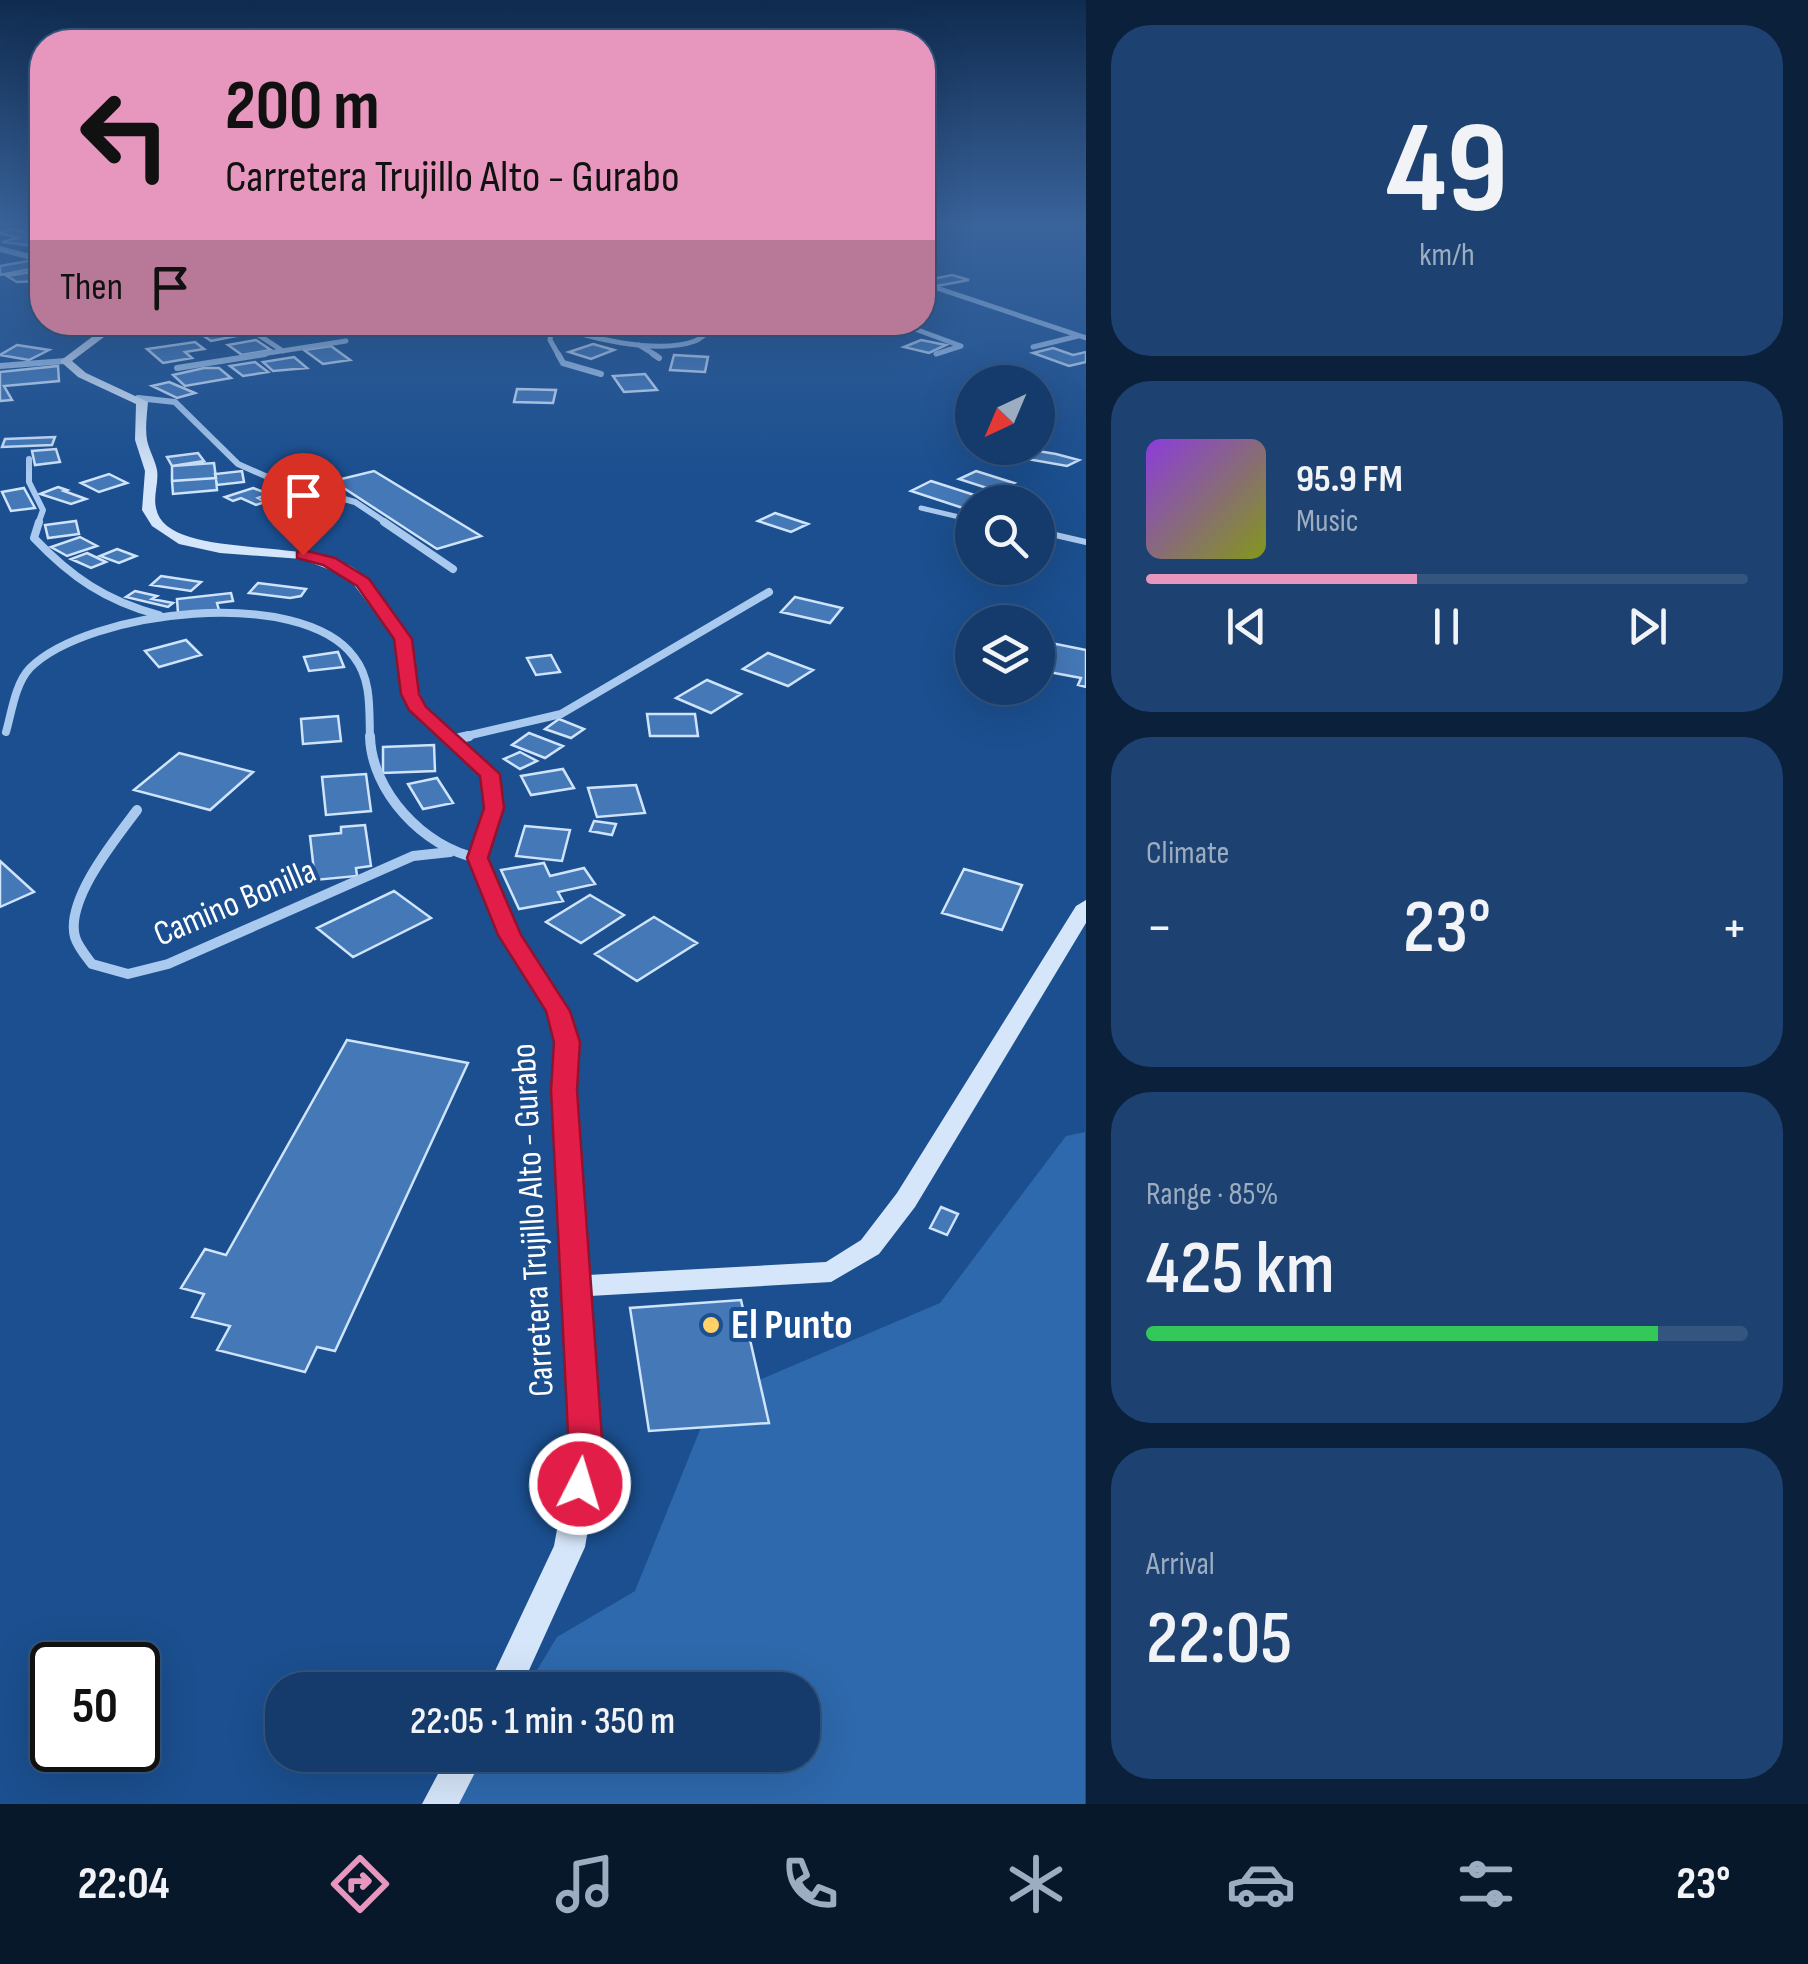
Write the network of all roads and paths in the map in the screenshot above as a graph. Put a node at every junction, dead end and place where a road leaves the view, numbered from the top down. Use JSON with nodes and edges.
{"nodes":[{"id":1,"x":998,"y":308,"type":"edge"},
{"id":2,"x":101,"y":335,"type":"edge"},
{"id":3,"x":259,"y":335,"type":"edge"},
{"id":4,"x":550,"y":335,"type":"edge"},
{"id":5,"x":601,"y":335,"type":"edge"},
{"id":6,"x":703,"y":335,"type":"edge"},
{"id":7,"x":931,"y":335,"type":"edge"},
{"id":8,"x":1082,"y":336,"type":"edge"},
{"id":9,"x":346,"y":340,"type":"dead end"},
{"id":10,"x":634,"y":342,"type":"junction"},
{"id":11,"x":1033,"y":347,"type":"dead end"},
{"id":12,"x":283,"y":351,"type":"junction"},
{"id":13,"x":936,"y":354,"type":"dead end"},
{"id":14,"x":659,"y":358,"type":"dead end"},
{"id":15,"x":64,"y":361,"type":"junction"},
{"id":16,"x":0,"y":366,"type":"edge"},
{"id":17,"x":178,"y":368,"type":"dead end"},
{"id":18,"x":601,"y":374,"type":"dead end"},
{"id":19,"x":138,"y":398,"type":"junction"},
{"id":20,"x":29,"y":459,"type":"dead end"},
{"id":21,"x":921,"y":508,"type":"dead end"},
{"id":22,"x":955,"y":516,"type":"edge"},
{"id":23,"x":1055,"y":536,"type":"edge"},
{"id":24,"x":1086,"y":542,"type":"edge"},
{"id":25,"x":452,"y":570,"type":"dead end"},
{"id":26,"x":768,"y":592,"type":"dead end"},
{"id":27,"x":166,"y":617,"type":"junction"},
{"id":28,"x":6,"y":732,"type":"dead end"},
{"id":29,"x":451,"y":740,"type":"junction"},
{"id":30,"x":137,"y":810,"type":"dead end"},
{"id":31,"x":451,"y":852,"type":"junction"},
{"id":32,"x":478,"y":858,"type":"junction"},
{"id":33,"x":1086,"y":906,"type":"edge"},
{"id":34,"x":576,"y":1286,"type":"junction"},
{"id":35,"x":512,"y":1672,"type":"edge"},
{"id":36,"x":458,"y":1772,"type":"edge"},
{"id":37,"x":440,"y":1804,"type":"edge"}],
"edges":[{"from":1,"to":8,"type":"street"},
{"from":2,"to":15,"type":"main road"},
{"from":3,"to":12,"type":"street"},
{"from":4,"to":18,"type":"street"},
{"from":5,"to":10,"type":"street"},
{"from":6,"to":10,"type":"street"},
{"from":7,"to":13,"type":"street"},
{"from":8,"to":11,"type":"street"},
{"from":9,"to":12,"type":"street"},
{"from":10,"to":14,"type":"street"},
{"from":12,"to":17,"type":"street"},
{"from":15,"to":16,"type":"street"},
{"from":15,"to":19,"type":"main road"},
{"from":19,"to":25,"type":"street"},
{"from":19,"to":29,"type":"main road"},
{"from":20,"to":27,"type":"street"},
{"from":21,"to":22,"type":"lane"},
{"from":23,"to":24,"type":"lane"},
{"from":26,"to":29,"type":"street"},
{"from":27,"to":28,"type":"street"},
{"from":27,"to":31,"type":"street"},
{"from":29,"to":32,"type":"main road"},
{"from":30,"to":31,"type":"street","name":"Camino Bonilla"},
{"from":31,"to":32,"type":"street"},
{"from":32,"to":34,"type":"main road","name":"Carretera Trujillo Alto - Gurabo"},
{"from":33,"to":34,"type":"main road"},
{"from":34,"to":35,"type":"main road","name":"Carretera Trujillo Alto - Gurabo"},
{"from":36,"to":37,"type":"main road"}]}
